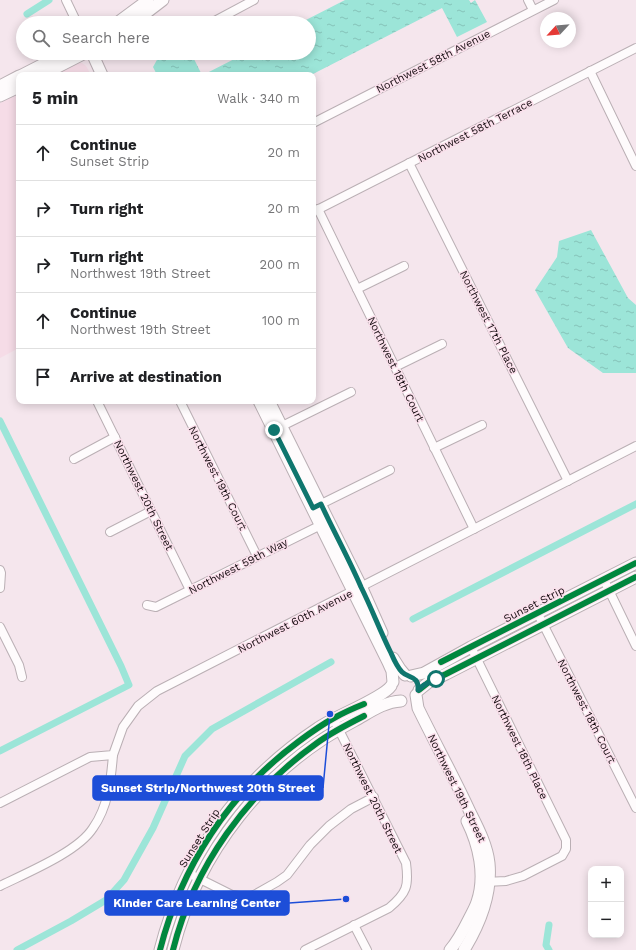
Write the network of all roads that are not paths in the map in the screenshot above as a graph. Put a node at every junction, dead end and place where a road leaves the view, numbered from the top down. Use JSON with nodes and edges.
{"nodes":[{"id":1,"x":66,"y":0,"type":"edge"},
{"id":2,"x":148,"y":0,"type":"edge"},
{"id":3,"x":163,"y":0,"type":"edge"},
{"id":4,"x":528,"y":0,"type":"edge"},
{"id":5,"x":554,"y":0,"type":"edge"},
{"id":6,"x":250,"y":1,"type":"edge"},
{"id":7,"x":533,"y":10,"type":"junction"},
{"id":8,"x":74,"y":16,"type":"edge"},
{"id":9,"x":126,"y":16,"type":"edge"},
{"id":10,"x":142,"y":16,"type":"edge"},
{"id":11,"x":223,"y":16,"type":"edge"},
{"id":12,"x":636,"y":48,"type":"edge"},
{"id":13,"x":51,"y":60,"type":"edge"},
{"id":14,"x":71,"y":60,"type":"edge"},
{"id":15,"x":95,"y":60,"type":"edge"},
{"id":16,"x":590,"y":71,"type":"junction"},
{"id":17,"x":28,"y":72,"type":"edge"},
{"id":18,"x":48,"y":72,"type":"edge"},
{"id":19,"x":101,"y":72,"type":"edge"},
{"id":20,"x":16,"y":78,"type":"edge"},
{"id":21,"x":0,"y":86,"type":"edge"},
{"id":22,"x":16,"y":88,"type":"edge"},
{"id":23,"x":0,"y":96,"type":"edge"},
{"id":24,"x":316,"y":120,"type":"edge"},
{"id":25,"x":409,"y":164,"type":"junction"},
{"id":26,"x":636,"y":166,"type":"edge"},
{"id":27,"x":316,"y":210,"type":"edge"},
{"id":28,"x":316,"y":213,"type":"edge"},
{"id":29,"x":404,"y":266,"type":"dead end"},
{"id":30,"x":357,"y":289,"type":"junction"},
{"id":31,"x":442,"y":344,"type":"dead end"},
{"id":32,"x":395,"y":367,"type":"junction"},
{"id":33,"x":351,"y":392,"type":"dead end"},
{"id":34,"x":99,"y":404,"type":"edge"},
{"id":35,"x":181,"y":404,"type":"edge"},
{"id":36,"x":261,"y":404,"type":"edge"},
{"id":37,"x":270,"y":404,"type":"edge"},
{"id":38,"x":482,"y":425,"type":"dead end"},
{"id":39,"x":278,"y":428,"type":"junction"},
{"id":40,"x":115,"y":437,"type":"junction"},
{"id":41,"x":434,"y":448,"type":"junction"},
{"id":42,"x":635,"y":449,"type":"edge"},
{"id":43,"x":74,"y":459,"type":"dead end"},
{"id":44,"x":390,"y":470,"type":"dead end"},
{"id":45,"x":568,"y":481,"type":"junction"},
{"id":46,"x":317,"y":506,"type":"junction"},
{"id":47,"x":151,"y":511,"type":"junction"},
{"id":48,"x":325,"y":523,"type":"junction"},
{"id":49,"x":474,"y":529,"type":"junction"},
{"id":50,"x":110,"y":532,"type":"dead end"},
{"id":51,"x":257,"y":556,"type":"junction"},
{"id":52,"x":636,"y":563,"type":"edge"},
{"id":53,"x":0,"y":570,"type":"edge"},
{"id":54,"x":636,"y":577,"type":"edge"},
{"id":55,"x":604,"y":580,"type":"junction"},
{"id":56,"x":0,"y":588,"type":"edge"},
{"id":57,"x":357,"y":589,"type":"junction"},
{"id":58,"x":190,"y":590,"type":"junction"},
{"id":59,"x":609,"y":591,"type":"junction"},
{"id":60,"x":147,"y":605,"type":"dead end"},
{"id":61,"x":538,"y":614,"type":"junction"},
{"id":62,"x":543,"y":625,"type":"junction"},
{"id":63,"x":0,"y":627,"type":"edge"},
{"id":64,"x":636,"y":646,"type":"edge"},
{"id":65,"x":471,"y":647,"type":"junction"},
{"id":66,"x":476,"y":659,"type":"junction"},
{"id":67,"x":408,"y":676,"type":"junction"},
{"id":68,"x":22,"y":677,"type":"dead end"},
{"id":69,"x":392,"y":684,"type":"junction"},
{"id":70,"x":418,"y":693,"type":"junction"},
{"id":71,"x":402,"y":702,"type":"junction"},
{"id":72,"x":333,"y":718,"type":"junction"},
{"id":73,"x":339,"y":729,"type":"junction"},
{"id":74,"x":113,"y":755,"type":"junction"},
{"id":75,"x":374,"y":797,"type":"junction"},
{"id":76,"x":0,"y":803,"type":"edge"},
{"id":77,"x":233,"y":803,"type":"junction"},
{"id":78,"x":636,"y":808,"type":"edge"},
{"id":79,"x":244,"y":811,"type":"junction"},
{"id":80,"x":188,"y":873,"type":"junction"},
{"id":81,"x":199,"y":878,"type":"junction"},
{"id":82,"x":485,"y":882,"type":"junction"},
{"id":83,"x":0,"y":886,"type":"edge"},
{"id":84,"x":354,"y":925,"type":"junction"},
{"id":85,"x":457,"y":949,"type":"edge"},
{"id":86,"x":160,"y":950,"type":"edge"},
{"id":87,"x":173,"y":950,"type":"edge"},
{"id":88,"x":305,"y":950,"type":"edge"},
{"id":89,"x":367,"y":950,"type":"edge"}],
"edges":[{"from":1,"to":8,"type":"street"},
{"from":2,"to":9,"type":"street"},
{"from":3,"to":10,"type":"street"},
{"from":4,"to":7,"type":"street"},
{"from":5,"to":7,"type":"street","name":"Northwest 58th Avenue"},
{"from":6,"to":11,"type":"street"},
{"from":7,"to":24,"type":"street","name":"Northwest 58th Avenue"},
{"from":12,"to":16,"type":"street","name":"Northwest 58th Terrace"},
{"from":13,"to":17,"type":"street"},
{"from":14,"to":18,"type":"street"},
{"from":15,"to":19,"type":"street"},
{"from":16,"to":25,"type":"street","name":"Northwest 58th Terrace"},
{"from":16,"to":26,"type":"street"},
{"from":20,"to":21,"type":"street"},
{"from":22,"to":23,"type":"street"},
{"from":25,"to":27,"type":"street","name":"Northwest 58th Terrace"},
{"from":25,"to":45,"type":"street","name":"Northwest 17th Place"},
{"from":28,"to":30,"type":"street","name":"Northwest 18th Court"},
{"from":29,"to":30,"type":"street"},
{"from":30,"to":32,"type":"street","name":"Northwest 18th Court"},
{"from":31,"to":32,"type":"street"},
{"from":32,"to":41,"type":"street","name":"Northwest 18th Court"},
{"from":33,"to":39,"type":"street"},
{"from":34,"to":40,"type":"street","name":"Northwest 20th Street"},
{"from":35,"to":51,"type":"street","name":"Northwest 19th Court"},
{"from":36,"to":39,"type":"street"},
{"from":37,"to":39,"type":"street"},
{"from":38,"to":41,"type":"street"},
{"from":39,"to":46,"type":"street"},
{"from":40,"to":43,"type":"street"},
{"from":40,"to":47,"type":"street","name":"Northwest 20th Street"},
{"from":41,"to":49,"type":"street","name":"Northwest 18th Court"},
{"from":42,"to":45,"type":"street","name":"Northwest 60th Avenue"},
{"from":44,"to":46,"type":"street"},
{"from":45,"to":49,"type":"street","name":"Northwest 60th Avenue"},
{"from":46,"to":48,"type":"street"},
{"from":47,"to":50,"type":"street"},
{"from":47,"to":58,"type":"street","name":"Northwest 20th Street"},
{"from":48,"to":51,"type":"street","name":"Northwest 59th Way"},
{"from":48,"to":57,"type":"street"},
{"from":49,"to":57,"type":"street","name":"Northwest 60th Avenue"},
{"from":51,"to":58,"type":"street","name":"Northwest 59th Way"},
{"from":52,"to":55,"type":"street","name":"Sunset Strip"},
{"from":53,"to":56,"type":"street"},
{"from":54,"to":59,"type":"street","name":"Sunset Strip"},
{"from":55,"to":59,"type":"street"},
{"from":55,"to":61,"type":"street","name":"Sunset Strip"},
{"from":57,"to":67,"type":"street"},
{"from":57,"to":69,"type":"street"},
{"from":57,"to":74,"type":"street","name":"Northwest 60th Avenue"},
{"from":58,"to":60,"type":"street","name":"Northwest 59th Way"},
{"from":59,"to":62,"type":"street","name":"Sunset Strip"},
{"from":59,"to":64,"type":"street"},
{"from":61,"to":62,"type":"street","name":"Northwest 18th Court"},
{"from":61,"to":65,"type":"street","name":"Sunset Strip"},
{"from":62,"to":66,"type":"street","name":"Sunset Strip"},
{"from":62,"to":78,"type":"street","name":"Northwest 18th Court"},
{"from":63,"to":68,"type":"street"},
{"from":65,"to":66,"type":"street","name":"Northwest 18th Place"},
{"from":65,"to":67,"type":"street","name":"Sunset Strip"},
{"from":66,"to":70,"type":"street","name":"Sunset Strip"},
{"from":66,"to":82,"type":"street","name":"Northwest 18th Place"},
{"from":67,"to":69,"type":"street"},
{"from":67,"to":70,"type":"street"},
{"from":69,"to":71,"type":"street"},
{"from":69,"to":72,"type":"street","name":"Sunset Strip"},
{"from":70,"to":71,"type":"street"},
{"from":70,"to":82,"type":"street","name":"Northwest 19th Street"},
{"from":71,"to":73,"type":"street","name":"Sunset Strip"},
{"from":71,"to":82,"type":"street","name":"Northwest 19th Street"},
{"from":72,"to":73,"type":"street","name":"Northwest 20th Street"},
{"from":72,"to":77,"type":"street","name":"Sunset Strip"},
{"from":73,"to":75,"type":"street","name":"Northwest 20th Street"},
{"from":73,"to":79,"type":"street","name":"Sunset Strip"},
{"from":74,"to":76,"type":"street"},
{"from":74,"to":83,"type":"street","name":"Northwest 60th Avenue"},
{"from":75,"to":81,"type":"street"},
{"from":75,"to":84,"type":"street","name":"Northwest 20th Street"},
{"from":77,"to":79,"type":"street"},
{"from":77,"to":80,"type":"street","name":"Sunset Strip"},
{"from":79,"to":81,"type":"street","name":"Sunset Strip"},
{"from":80,"to":81,"type":"street"},
{"from":80,"to":86,"type":"street","name":"Sunset Strip"},
{"from":81,"to":87,"type":"street","name":"Sunset Strip"},
{"from":82,"to":85,"type":"street","name":"Northwest 19th Street"},
{"from":84,"to":88,"type":"street"},
{"from":84,"to":89,"type":"street"}]}
